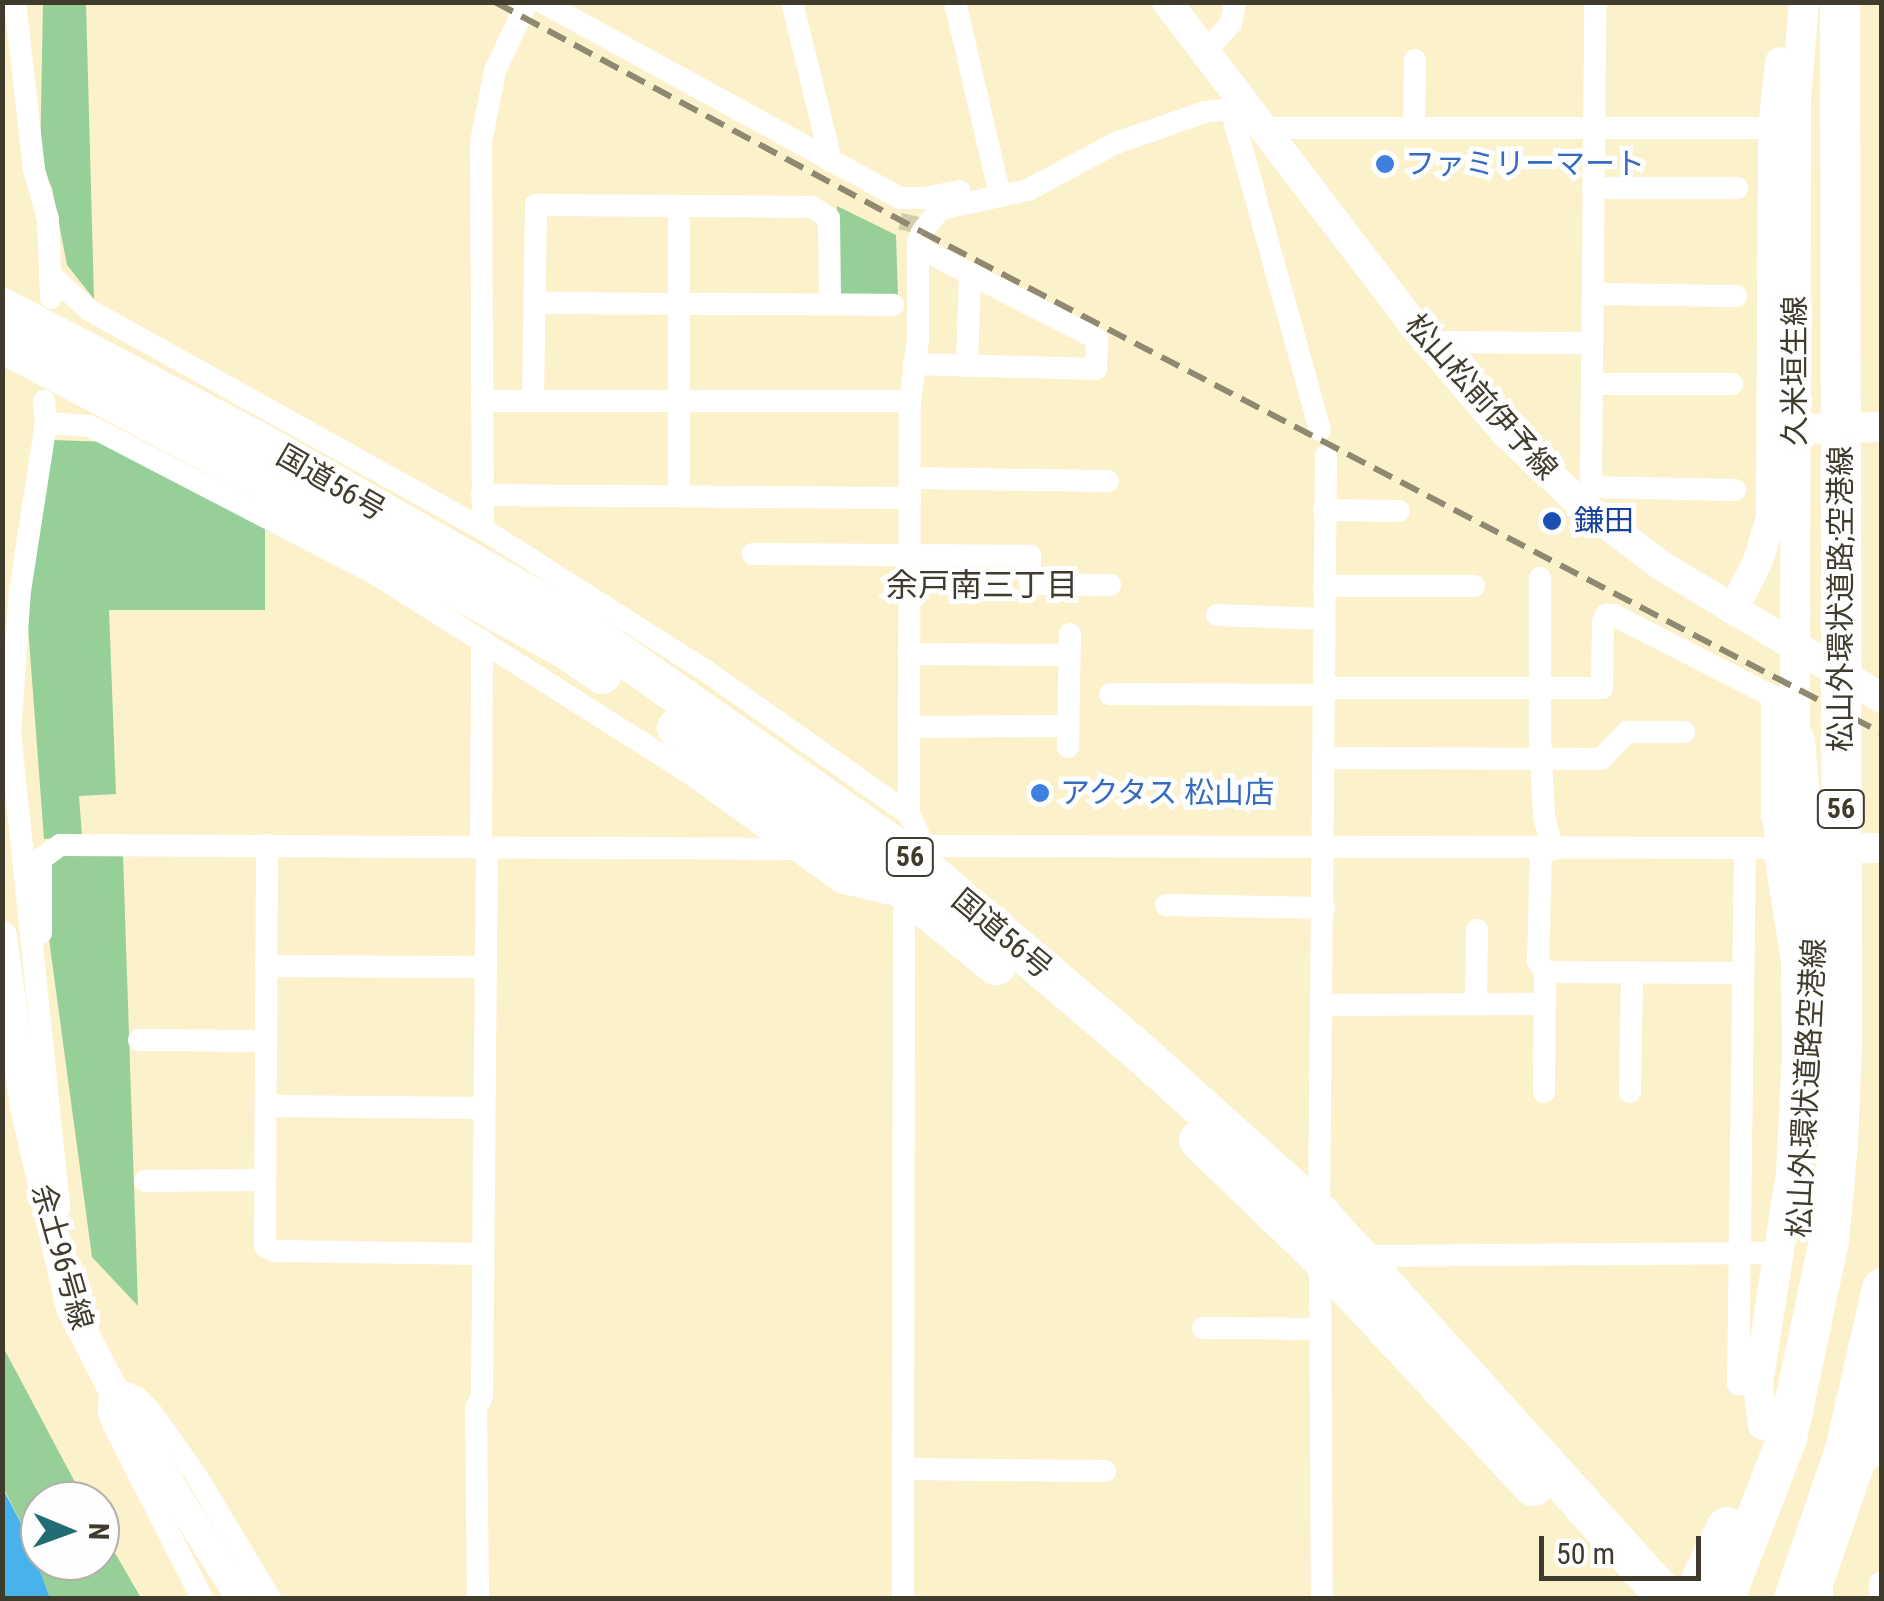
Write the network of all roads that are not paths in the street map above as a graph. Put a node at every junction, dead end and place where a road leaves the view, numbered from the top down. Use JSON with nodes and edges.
{"nodes":[{"id":1,"x":16,"y":2,"type":"edge"},
{"id":2,"x":527,"y":2,"type":"edge"},
{"id":3,"x":542,"y":2,"type":"edge"},
{"id":4,"x":792,"y":2,"type":"edge"},
{"id":5,"x":955,"y":2,"type":"edge"},
{"id":6,"x":1167,"y":2,"type":"edge"},
{"id":7,"x":1236,"y":2,"type":"edge"},
{"id":8,"x":1595,"y":2,"type":"edge"},
{"id":9,"x":1788,"y":2,"type":"edge"},
{"id":10,"x":1804,"y":2,"type":"edge"},
{"id":11,"x":1831,"y":2,"type":"edge"},
{"id":12,"x":1840,"y":2,"type":"edge"},
{"id":13,"x":1207,"y":50,"type":"junction"},
{"id":14,"x":1415,"y":60,"type":"dead end"},
{"id":15,"x":1237,"y":105,"type":"junction"},
{"id":16,"x":1262,"y":128,"type":"junction"},
{"id":17,"x":1414,"y":128,"type":"junction"},
{"id":18,"x":1594,"y":128,"type":"junction"},
{"id":19,"x":1773,"y":128,"type":"junction"},
{"id":20,"x":1097,"y":153,"type":"junction"},
{"id":21,"x":831,"y":161,"type":"junction"},
{"id":22,"x":997,"y":182,"type":"junction"},
{"id":23,"x":1594,"y":188,"type":"junction"},
{"id":24,"x":1737,"y":188,"type":"dead end"},
{"id":25,"x":679,"y":207,"type":"junction"},
{"id":26,"x":912,"y":215,"type":"junction"},
{"id":27,"x":930,"y":253,"type":"dead end"},
{"id":28,"x":970,"y":273,"type":"junction"},
{"id":29,"x":1593,"y":294,"type":"junction"},
{"id":30,"x":1736,"y":296,"type":"dead end"},
{"id":31,"x":534,"y":302,"type":"junction"},
{"id":32,"x":680,"y":303,"type":"junction"},
{"id":33,"x":830,"y":304,"type":"junction"},
{"id":34,"x":893,"y":304,"type":"dead end"},
{"id":35,"x":2,"y":308,"type":"edge"},
{"id":36,"x":1429,"y":342,"type":"junction"},
{"id":37,"x":1772,"y":342,"type":"junction"},
{"id":38,"x":2,"y":343,"type":"edge"},
{"id":39,"x":1592,"y":343,"type":"junction"},
{"id":40,"x":967,"y":366,"type":"junction"},
{"id":41,"x":913,"y":368,"type":"junction"},
{"id":42,"x":1592,"y":384,"type":"junction"},
{"id":43,"x":1732,"y":384,"type":"dead end"},
{"id":44,"x":482,"y":401,"type":"junction"},
{"id":45,"x":533,"y":401,"type":"junction"},
{"id":46,"x":679,"y":401,"type":"junction"},
{"id":47,"x":910,"y":401,"type":"junction"},
{"id":48,"x":1803,"y":428,"type":"junction"},
{"id":49,"x":1882,"y":428,"type":"edge"},
{"id":50,"x":1320,"y":430,"type":"dead end"},
{"id":51,"x":1326,"y":456,"type":"dead end"},
{"id":52,"x":1108,"y":481,"type":"dead end"},
{"id":53,"x":910,"y":488,"type":"junction"},
{"id":54,"x":1735,"y":490,"type":"dead end"},
{"id":55,"x":482,"y":495,"type":"junction"},
{"id":56,"x":678,"y":496,"type":"junction"},
{"id":57,"x":1587,"y":497,"type":"junction"},
{"id":58,"x":1324,"y":510,"type":"junction"},
{"id":59,"x":1399,"y":511,"type":"dead end"},
{"id":60,"x":1771,"y":518,"type":"junction"},
{"id":61,"x":482,"y":528,"type":"junction"},
{"id":62,"x":753,"y":554,"type":"dead end"},
{"id":63,"x":910,"y":555,"type":"junction"},
{"id":64,"x":1540,"y":578,"type":"dead end"},
{"id":65,"x":1110,"y":585,"type":"dead end"},
{"id":66,"x":1324,"y":586,"type":"junction"},
{"id":67,"x":1474,"y":586,"type":"dead end"},
{"id":68,"x":1733,"y":610,"type":"junction"},
{"id":69,"x":1217,"y":615,"type":"dead end"},
{"id":70,"x":1324,"y":619,"type":"junction"},
{"id":71,"x":482,"y":640,"type":"junction"},
{"id":72,"x":909,"y":654,"type":"junction"},
{"id":73,"x":1540,"y":688,"type":"junction"},
{"id":74,"x":1324,"y":692,"type":"junction"},
{"id":75,"x":1110,"y":694,"type":"dead end"},
{"id":76,"x":1882,"y":698,"type":"edge"},
{"id":77,"x":909,"y":727,"type":"junction"},
{"id":78,"x":1684,"y":731,"type":"dead end"},
{"id":79,"x":1795,"y":740,"type":"joint"},
{"id":80,"x":1323,"y":758,"type":"junction"},
{"id":81,"x":1543,"y":760,"type":"junction"},
{"id":82,"x":909,"y":814,"type":"junction"},
{"id":83,"x":266,"y":845,"type":"junction"},
{"id":84,"x":484,"y":848,"type":"junction"},
{"id":85,"x":1323,"y":848,"type":"junction"},
{"id":86,"x":1746,"y":848,"type":"junction"},
{"id":87,"x":1778,"y":848,"type":"junction"},
{"id":88,"x":1882,"y":848,"type":"edge"},
{"id":89,"x":792,"y":849,"type":"junction"},
{"id":90,"x":1547,"y":850,"type":"junction"},
{"id":91,"x":916,"y":867,"type":"junction"},
{"id":92,"x":1166,"y":905,"type":"dead end"},
{"id":93,"x":1324,"y":908,"type":"junction"},
{"id":94,"x":1815,"y":924,"type":"junction"},
{"id":95,"x":1477,"y":930,"type":"dead end"},
{"id":96,"x":2,"y":936,"type":"edge"},
{"id":97,"x":32,"y":949,"type":"junction"},
{"id":98,"x":266,"y":966,"type":"junction"},
{"id":99,"x":486,"y":967,"type":"junction"},
{"id":100,"x":1545,"y":972,"type":"junction"},
{"id":101,"x":1632,"y":972,"type":"junction"},
{"id":102,"x":1742,"y":974,"type":"junction"},
{"id":103,"x":1476,"y":1004,"type":"junction"},
{"id":104,"x":1545,"y":1004,"type":"junction"},
{"id":105,"x":1322,"y":1005,"type":"junction"},
{"id":106,"x":140,"y":1040,"type":"dead end"},
{"id":107,"x":266,"y":1041,"type":"junction"},
{"id":108,"x":1544,"y":1092,"type":"dead end"},
{"id":109,"x":1630,"y":1092,"type":"dead end"},
{"id":110,"x":266,"y":1106,"type":"junction"},
{"id":111,"x":484,"y":1108,"type":"junction"},
{"id":112,"x":144,"y":1180,"type":"dead end"},
{"id":113,"x":266,"y":1180,"type":"junction"},
{"id":114,"x":1319,"y":1213,"type":"junction"},
{"id":115,"x":54,"y":1244,"type":"junction"},
{"id":116,"x":1778,"y":1253,"type":"junction"},
{"id":117,"x":483,"y":1254,"type":"junction"},
{"id":118,"x":1739,"y":1254,"type":"junction"},
{"id":119,"x":1362,"y":1256,"type":"junction"},
{"id":120,"x":1320,"y":1257,"type":"junction"},
{"id":121,"x":1882,"y":1288,"type":"edge"},
{"id":122,"x":1203,"y":1328,"type":"dead end"},
{"id":123,"x":1321,"y":1329,"type":"junction"},
{"id":124,"x":1758,"y":1384,"type":"junction"},
{"id":125,"x":110,"y":1387,"type":"junction"},
{"id":126,"x":1882,"y":1404,"type":"edge"},
{"id":127,"x":1762,"y":1425,"type":"junction"},
{"id":128,"x":1856,"y":1452,"type":"junction"},
{"id":129,"x":903,"y":1469,"type":"junction"},
{"id":130,"x":1105,"y":1471,"type":"dead end"},
{"id":131,"x":1880,"y":1583,"type":"edge"},
{"id":132,"x":202,"y":1598,"type":"edge"},
{"id":133,"x":241,"y":1598,"type":"edge"},
{"id":134,"x":270,"y":1598,"type":"edge"},
{"id":135,"x":478,"y":1598,"type":"edge"},
{"id":136,"x":903,"y":1598,"type":"edge"},
{"id":137,"x":1322,"y":1598,"type":"edge"},
{"id":138,"x":1631,"y":1598,"type":"edge"},
{"id":139,"x":1668,"y":1598,"type":"edge"},
{"id":140,"x":1692,"y":1598,"type":"edge"},
{"id":141,"x":1724,"y":1598,"type":"edge"},
{"id":142,"x":1794,"y":1598,"type":"edge"},
{"id":143,"x":1822,"y":1598,"type":"edge"},
{"id":144,"x":1881,"y":1598,"type":"edge"}],
"edges":[{"from":1,"to":61,"type":"street"},
{"from":2,"to":44,"type":"street"},
{"from":3,"to":21,"type":"street"},
{"from":4,"to":21,"type":"street"},
{"from":5,"to":22,"type":"street"},
{"from":6,"to":13,"type":"main road","name":"松山松前伊予線"},
{"from":7,"to":13,"type":"street"},
{"from":8,"to":18,"type":"street"},
{"from":9,"to":19,"type":"main road","name":"久米垣生線"},
{"from":10,"to":79,"type":"main road","name":"久米垣生線"},
{"from":11,"to":94,"type":"highway","number":"56"},
{"from":12,"to":141,"type":"highway","name":"松山外環状道路;空港線","number":"56"},
{"from":13,"to":15,"type":"main road","name":"松山松前伊予線"},
{"from":14,"to":17,"type":"street"},
{"from":15,"to":16,"type":"main road","name":"松山松前伊予線"},
{"from":15,"to":20,"type":"street"},
{"from":15,"to":50,"type":"street"},
{"from":16,"to":17,"type":"street"},
{"from":16,"to":36,"type":"main road","name":"松山松前伊予線"},
{"from":17,"to":18,"type":"street"},
{"from":18,"to":19,"type":"street"},
{"from":18,"to":23,"type":"street"},
{"from":19,"to":37,"type":"main road","name":"久米垣生線"},
{"from":20,"to":22,"type":"street"},
{"from":20,"to":41,"type":"street"},
{"from":21,"to":26,"type":"street"},
{"from":22,"to":26,"type":"street"},
{"from":23,"to":24,"type":"street"},
{"from":23,"to":29,"type":"street"},
{"from":25,"to":31,"type":"street"},
{"from":25,"to":32,"type":"street"},
{"from":25,"to":33,"type":"street"},
{"from":26,"to":41,"type":"street"},
{"from":27,"to":28,"type":"street"},
{"from":28,"to":40,"type":"street"},
{"from":28,"to":40,"type":"street"},
{"from":29,"to":30,"type":"street"},
{"from":29,"to":39,"type":"street"},
{"from":31,"to":32,"type":"street"},
{"from":31,"to":45,"type":"street"},
{"from":32,"to":33,"type":"street"},
{"from":32,"to":46,"type":"street"},
{"from":33,"to":34,"type":"street"},
{"from":35,"to":91,"type":"highway","name":"国道56号","number":"56"},
{"from":36,"to":39,"type":"street"},
{"from":36,"to":57,"type":"main road","name":"松山松前伊予線"},
{"from":37,"to":48,"type":"main road"},
{"from":37,"to":60,"type":"main road","name":"久米垣生線"},
{"from":38,"to":91,"type":"highway","name":"国道56号","number":"56"},
{"from":39,"to":42,"type":"street"},
{"from":40,"to":41,"type":"street"},
{"from":41,"to":47,"type":"street"},
{"from":42,"to":43,"type":"street"},
{"from":42,"to":57,"type":"street"},
{"from":44,"to":45,"type":"street"},
{"from":44,"to":55,"type":"street"},
{"from":45,"to":46,"type":"street"},
{"from":46,"to":47,"type":"street"},
{"from":46,"to":56,"type":"street"},
{"from":47,"to":53,"type":"street"},
{"from":48,"to":49,"type":"main road"},
{"from":48,"to":60,"type":"main road"},
{"from":51,"to":58,"type":"street"},
{"from":52,"to":53,"type":"street"},
{"from":53,"to":56,"type":"street"},
{"from":53,"to":63,"type":"street"},
{"from":54,"to":57,"type":"street"},
{"from":55,"to":56,"type":"street"},
{"from":55,"to":61,"type":"street"},
{"from":57,"to":68,"type":"main road","name":"松山松前伊予線"},
{"from":58,"to":59,"type":"street"},
{"from":58,"to":66,"type":"street"},
{"from":60,"to":68,"type":"main road","name":"久米垣生線"},
{"from":61,"to":82,"type":"street"},
{"from":62,"to":63,"type":"street"},
{"from":63,"to":65,"type":"street"},
{"from":63,"to":72,"type":"street"},
{"from":64,"to":73,"type":"street"},
{"from":66,"to":67,"type":"street"},
{"from":66,"to":70,"type":"street"},
{"from":68,"to":76,"type":"main road","name":"松山松前伊予線"},
{"from":69,"to":70,"type":"street"},
{"from":70,"to":74,"type":"street"},
{"from":71,"to":84,"type":"street"},
{"from":71,"to":89,"type":"street"},
{"from":71,"to":97,"type":"street"},
{"from":72,"to":77,"type":"street"},
{"from":72,"to":77,"type":"street"},
{"from":73,"to":74,"type":"street"},
{"from":73,"to":81,"type":"street"},
{"from":73,"to":87,"type":"street"},
{"from":74,"to":75,"type":"street"},
{"from":74,"to":80,"type":"street"},
{"from":77,"to":82,"type":"street"},
{"from":78,"to":81,"type":"street"},
{"from":79,"to":94,"type":"highway","name":"松山外環状道路空港線","number":"56"},
{"from":80,"to":81,"type":"street"},
{"from":80,"to":85,"type":"street"},
{"from":81,"to":90,"type":"street"},
{"from":82,"to":91,"type":"street"},
{"from":83,"to":84,"type":"street"},
{"from":83,"to":97,"type":"street"},
{"from":83,"to":98,"type":"street"},
{"from":84,"to":89,"type":"street"},
{"from":84,"to":99,"type":"street"},
{"from":85,"to":90,"type":"street"},
{"from":85,"to":91,"type":"street"},
{"from":85,"to":93,"type":"street"},
{"from":86,"to":87,"type":"street"},
{"from":86,"to":90,"type":"street"},
{"from":86,"to":102,"type":"street"},
{"from":87,"to":88,"type":"main road"},
{"from":87,"to":116,"type":"main road"},
{"from":89,"to":91,"type":"street"},
{"from":90,"to":100,"type":"street"},
{"from":91,"to":114,"type":"highway","name":"国道56号","number":"56"},
{"from":91,"to":120,"type":"highway","name":"国道56号","number":"56"},
{"from":91,"to":129,"type":"street"},
{"from":92,"to":93,"type":"street"},
{"from":93,"to":105,"type":"street"},
{"from":94,"to":127,"type":"highway","name":"松山外環状道路空港線","number":"56"},
{"from":95,"to":103,"type":"street"},
{"from":96,"to":115,"type":"main road","name":"余土96号線"},
{"from":97,"to":115,"type":"street"},
{"from":98,"to":99,"type":"street"},
{"from":98,"to":107,"type":"street"},
{"from":99,"to":111,"type":"street"},
{"from":100,"to":101,"type":"street"},
{"from":100,"to":104,"type":"street"},
{"from":101,"to":102,"type":"street"},
{"from":101,"to":109,"type":"street"},
{"from":102,"to":118,"type":"street"},
{"from":103,"to":104,"type":"street"},
{"from":103,"to":105,"type":"street"},
{"from":104,"to":108,"type":"street"},
{"from":105,"to":114,"type":"street"},
{"from":106,"to":107,"type":"street"},
{"from":107,"to":110,"type":"street"},
{"from":110,"to":111,"type":"street"},
{"from":110,"to":113,"type":"street"},
{"from":111,"to":117,"type":"street"},
{"from":112,"to":113,"type":"street"},
{"from":113,"to":117,"type":"street"},
{"from":114,"to":119,"type":"highway","name":"国道56号","number":"56"},
{"from":114,"to":120,"type":"street"},
{"from":115,"to":125,"type":"main road","name":"余土96号線"},
{"from":116,"to":118,"type":"street"},
{"from":116,"to":124,"type":"main road"},
{"from":117,"to":135,"type":"street"},
{"from":118,"to":119,"type":"street"},
{"from":118,"to":124,"type":"street"},
{"from":119,"to":139,"type":"highway","name":"国道56号","number":"56"},
{"from":120,"to":123,"type":"street"},
{"from":120,"to":138,"type":"highway","name":"国道56号","number":"56"},
{"from":121,"to":128,"type":"highway"},
{"from":122,"to":123,"type":"street"},
{"from":123,"to":137,"type":"street"},
{"from":124,"to":127,"type":"main road"},
{"from":125,"to":132,"type":"street"},
{"from":125,"to":133,"type":"main road","name":"余土96号線"},
{"from":125,"to":134,"type":"street"},
{"from":126,"to":128,"type":"main road"},
{"from":127,"to":140,"type":"highway","name":"松山外環状道路空港線","number":"56"},
{"from":128,"to":142,"type":"highway"},
{"from":128,"to":143,"type":"street"},
{"from":129,"to":130,"type":"street"},
{"from":129,"to":136,"type":"street"},
{"from":131,"to":144,"type":"street"}]}
